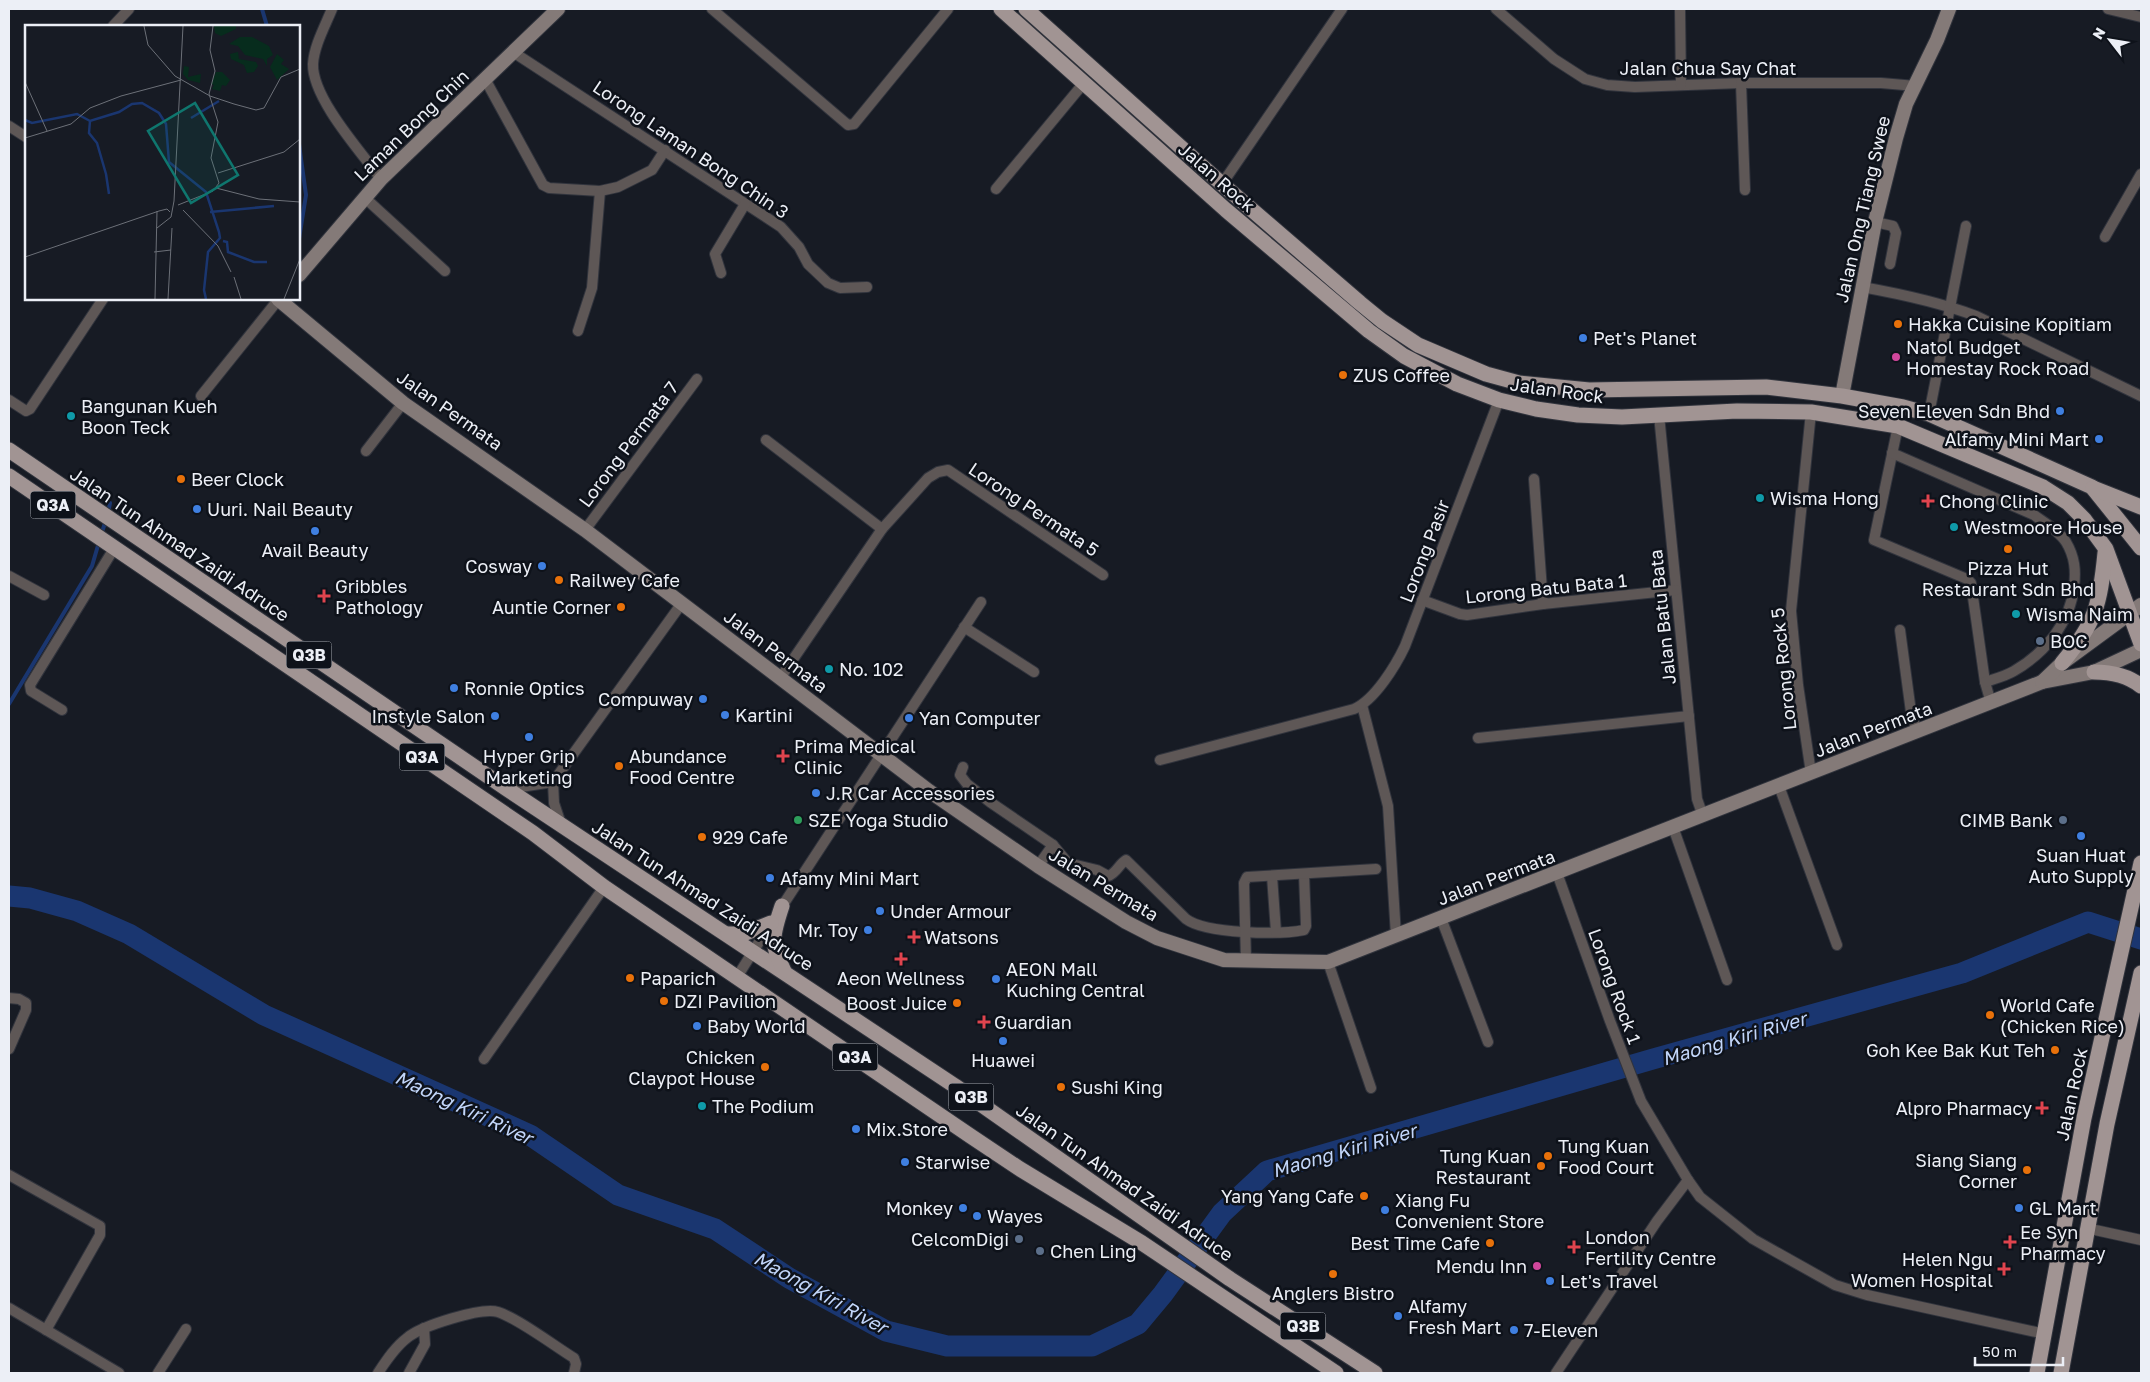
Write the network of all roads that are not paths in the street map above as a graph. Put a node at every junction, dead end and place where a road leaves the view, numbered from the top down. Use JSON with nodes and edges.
{"nodes":[{"id":1,"x":128,"y":9,"type":"edge"},
{"id":2,"x":332,"y":9,"type":"edge"},
{"id":3,"x":558,"y":9,"type":"edge"},
{"id":4,"x":712,"y":9,"type":"edge"},
{"id":5,"x":948,"y":9,"type":"edge"},
{"id":6,"x":1001,"y":9,"type":"edge"},
{"id":7,"x":1026,"y":9,"type":"edge"},
{"id":8,"x":1342,"y":9,"type":"edge"},
{"id":9,"x":1496,"y":9,"type":"edge"},
{"id":10,"x":1680,"y":9,"type":"edge"},
{"id":11,"x":1949,"y":9,"type":"edge"},
{"id":12,"x":2108,"y":9,"type":"edge"},
{"id":13,"x":2141,"y":17,"type":"edge"},
{"id":14,"x":115,"y":25,"type":"edge"},
{"id":15,"x":513,"y":52,"type":"junction"},
{"id":16,"x":486,"y":78,"type":"junction"},
{"id":17,"x":1742,"y":83,"type":"junction"},
{"id":18,"x":1083,"y":84,"type":"junction"},
{"id":19,"x":1681,"y":85,"type":"junction"},
{"id":20,"x":1916,"y":86,"type":"junction"},
{"id":21,"x":9,"y":126,"type":"edge"},
{"id":22,"x":25,"y":136,"type":"edge"},
{"id":23,"x":665,"y":150,"type":"junction"},
{"id":24,"x":2141,"y":174,"type":"edge"},
{"id":25,"x":381,"y":179,"type":"junction"},
{"id":26,"x":1222,"y":184,"type":"junction"},
{"id":27,"x":996,"y":189,"type":"dead end"},
{"id":28,"x":1745,"y":190,"type":"dead end"},
{"id":29,"x":600,"y":191,"type":"junction"},
{"id":30,"x":364,"y":197,"type":"junction"},
{"id":31,"x":745,"y":204,"type":"junction"},
{"id":32,"x":1875,"y":222,"type":"junction"},
{"id":33,"x":1966,"y":226,"type":"dead end"},
{"id":34,"x":2105,"y":237,"type":"dead end"},
{"id":35,"x":1890,"y":264,"type":"dead end"},
{"id":36,"x":446,"y":271,"type":"dead end"},
{"id":37,"x":721,"y":273,"type":"dead end"},
{"id":38,"x":300,"y":274,"type":"edge"},
{"id":39,"x":867,"y":286,"type":"dead end"},
{"id":40,"x":1862,"y":287,"type":"junction"},
{"id":41,"x":102,"y":300,"type":"edge"},
{"id":42,"x":277,"y":300,"type":"edge"},
{"id":43,"x":279,"y":300,"type":"edge"},
{"id":44,"x":1950,"y":307,"type":"junction"},
{"id":45,"x":578,"y":331,"type":"dead end"},
{"id":46,"x":697,"y":379,"type":"dead end"},
{"id":47,"x":201,"y":396,"type":"dead end"},
{"id":48,"x":1842,"y":396,"type":"junction"},
{"id":49,"x":2141,"y":396,"type":"edge"},
{"id":50,"x":9,"y":400,"type":"edge"},
{"id":51,"x":1499,"y":400,"type":"junction"},
{"id":52,"x":403,"y":403,"type":"junction"},
{"id":53,"x":1811,"y":412,"type":"junction"},
{"id":54,"x":1929,"y":414,"type":"junction"},
{"id":55,"x":1659,"y":415,"type":"junction"},
{"id":56,"x":1898,"y":426,"type":"junction"},
{"id":57,"x":766,"y":440,"type":"dead end"},
{"id":58,"x":9,"y":450,"type":"edge"},
{"id":59,"x":366,"y":452,"type":"dead end"},
{"id":60,"x":1892,"y":453,"type":"junction"},
{"id":61,"x":9,"y":476,"type":"edge"},
{"id":62,"x":1534,"y":479,"type":"dead end"},
{"id":63,"x":2092,"y":487,"type":"junction"},
{"id":64,"x":2141,"y":507,"type":"edge"},
{"id":65,"x":882,"y":529,"type":"junction"},
{"id":66,"x":585,"y":530,"type":"junction"},
{"id":67,"x":106,"y":541,"type":"junction"},
{"id":68,"x":2141,"y":548,"type":"edge"},
{"id":69,"x":2106,"y":550,"type":"junction"},
{"id":70,"x":1103,"y":575,"type":"dead end"},
{"id":71,"x":10,"y":579,"type":"edge"},
{"id":72,"x":1676,"y":590,"type":"junction"},
{"id":73,"x":44,"y":595,"type":"dead end"},
{"id":74,"x":1422,"y":600,"type":"junction"},
{"id":75,"x":981,"y":602,"type":"dead end"},
{"id":76,"x":682,"y":603,"type":"junction"},
{"id":77,"x":1543,"y":604,"type":"junction"},
{"id":78,"x":2135,"y":609,"type":"edge"},
{"id":79,"x":964,"y":627,"type":"junction"},
{"id":80,"x":1900,"y":630,"type":"dead end"},
{"id":81,"x":2141,"y":644,"type":"edge"},
{"id":82,"x":2141,"y":650,"type":"edge"},
{"id":83,"x":2062,"y":662,"type":"junction"},
{"id":84,"x":1034,"y":672,"type":"dead end"},
{"id":85,"x":2094,"y":672,"type":"junction"},
{"id":86,"x":781,"y":677,"type":"junction"},
{"id":87,"x":1985,"y":682,"type":"junction"},
{"id":88,"x":2042,"y":682,"type":"junction"},
{"id":89,"x":2141,"y":686,"type":"edge"},
{"id":90,"x":1991,"y":703,"type":"junction"},
{"id":91,"x":1362,"y":705,"type":"junction"},
{"id":92,"x":62,"y":710,"type":"dead end"},
{"id":93,"x":1689,"y":716,"type":"junction"},
{"id":94,"x":1917,"y":732,"type":"junction"},
{"id":95,"x":1478,"y":738,"type":"dead end"},
{"id":96,"x":882,"y":756,"type":"junction"},
{"id":97,"x":1160,"y":760,"type":"dead end"},
{"id":98,"x":963,"y":767,"type":"dead end"},
{"id":99,"x":1812,"y":773,"type":"junction"},
{"id":100,"x":553,"y":782,"type":"junction"},
{"id":101,"x":1779,"y":786,"type":"junction"},
{"id":102,"x":507,"y":789,"type":"junction"},
{"id":103,"x":1703,"y":816,"type":"junction"},
{"id":104,"x":561,"y":824,"type":"junction"},
{"id":105,"x":1673,"y":827,"type":"junction"},
{"id":106,"x":1054,"y":845,"type":"junction"},
{"id":107,"x":2141,"y":864,"type":"edge"},
{"id":108,"x":1038,"y":866,"type":"junction"},
{"id":109,"x":1376,"y":869,"type":"dead end"},
{"id":110,"x":1557,"y":873,"type":"junction"},
{"id":111,"x":1304,"y":874,"type":"junction"},
{"id":112,"x":1272,"y":876,"type":"junction"},
{"id":113,"x":604,"y":888,"type":"junction"},
{"id":114,"x":782,"y":906,"type":"junction"},
{"id":115,"x":1441,"y":918,"type":"junction"},
{"id":116,"x":771,"y":923,"type":"junction"},
{"id":117,"x":1246,"y":931,"type":"junction"},
{"id":118,"x":1276,"y":932,"type":"junction"},
{"id":119,"x":728,"y":934,"type":"junction"},
{"id":120,"x":1396,"y":936,"type":"junction"},
{"id":121,"x":1837,"y":945,"type":"dead end"},
{"id":122,"x":753,"y":951,"type":"junction"},
{"id":123,"x":1246,"y":961,"type":"junction"},
{"id":124,"x":1328,"y":962,"type":"junction"},
{"id":125,"x":784,"y":971,"type":"junction"},
{"id":126,"x":2141,"y":973,"type":"edge"},
{"id":127,"x":737,"y":977,"type":"junction"},
{"id":128,"x":1726,"y":980,"type":"dead end"},
{"id":129,"x":9,"y":998,"type":"edge"},
{"id":130,"x":1488,"y":1042,"type":"dead end"},
{"id":131,"x":9,"y":1049,"type":"edge"},
{"id":132,"x":484,"y":1059,"type":"dead end"},
{"id":133,"x":1371,"y":1088,"type":"dead end"},
{"id":134,"x":9,"y":1175,"type":"edge"},
{"id":135,"x":1688,"y":1180,"type":"junction"},
{"id":136,"x":2086,"y":1228,"type":"junction"},
{"id":137,"x":2141,"y":1240,"type":"edge"},
{"id":138,"x":9,"y":1308,"type":"edge"},
{"id":139,"x":424,"y":1328,"type":"junction"},
{"id":140,"x":186,"y":1329,"type":"dead end"},
{"id":141,"x":46,"y":1330,"type":"junction"},
{"id":142,"x":2045,"y":1334,"type":"junction"},
{"id":143,"x":2063,"y":1369,"type":"edge"},
{"id":144,"x":2039,"y":1372,"type":"edge"},
{"id":145,"x":119,"y":1373,"type":"edge"},
{"id":146,"x":158,"y":1373,"type":"edge"},
{"id":147,"x":378,"y":1373,"type":"edge"},
{"id":148,"x":409,"y":1373,"type":"edge"},
{"id":149,"x":574,"y":1373,"type":"edge"},
{"id":150,"x":1336,"y":1373,"type":"edge"},
{"id":151,"x":1375,"y":1373,"type":"edge"},
{"id":152,"x":1556,"y":1373,"type":"edge"}],
"edges":[{"from":1,"to":14,"type":"street"},
{"from":2,"to":25,"type":"street"},
{"from":3,"to":15,"type":"street","name":"Laman Bong Chin"},
{"from":4,"to":5,"type":"street"},
{"from":6,"to":18,"type":"main road","name":"Jalan Rock"},
{"from":7,"to":26,"type":"main road","name":"Jalan Rock"},
{"from":8,"to":26,"type":"street"},
{"from":9,"to":19,"type":"street","name":"Jalan Chua Say Chat"},
{"from":10,"to":19,"type":"street"},
{"from":11,"to":20,"type":"street","name":"Jalan Ong Tiang Swee"},
{"from":12,"to":13,"type":"street"},
{"from":15,"to":16,"type":"street","name":"Laman Bong Chin"},
{"from":15,"to":23,"type":"street","name":"Lorong Laman Bong Chin 3"},
{"from":16,"to":25,"type":"street","name":"Laman Bong Chin"},
{"from":16,"to":29,"type":"street"},
{"from":17,"to":19,"type":"street","name":"Jalan Chua Say Chat"},
{"from":17,"to":20,"type":"street","name":"Jalan Chua Say Chat"},
{"from":17,"to":28,"type":"street"},
{"from":18,"to":27,"type":"street"},
{"from":18,"to":51,"type":"main road","name":"Jalan Rock"},
{"from":20,"to":32,"type":"street","name":"Jalan Ong Tiang Swee"},
{"from":21,"to":22,"type":"street"},
{"from":23,"to":29,"type":"street"},
{"from":23,"to":31,"type":"street","name":"Lorong Laman Bong Chin 3"},
{"from":24,"to":34,"type":"street"},
{"from":25,"to":30,"type":"street","name":"Laman Bong Chin"},
{"from":26,"to":48,"type":"main road","name":"Jalan Rock"},
{"from":29,"to":45,"type":"street"},
{"from":30,"to":36,"type":"street"},
{"from":30,"to":38,"type":"street","name":"Laman Bong Chin"},
{"from":31,"to":37,"type":"street"},
{"from":31,"to":39,"type":"street","name":"Lorong Laman Bong Chin 3"},
{"from":32,"to":35,"type":"street"},
{"from":32,"to":40,"type":"street","name":"Jalan Ong Tiang Swee"},
{"from":33,"to":44,"type":"street"},
{"from":40,"to":44,"type":"street"},
{"from":40,"to":48,"type":"street","name":"Jalan Ong Tiang Swee"},
{"from":41,"to":50,"type":"street"},
{"from":42,"to":47,"type":"street"},
{"from":43,"to":52,"type":"street","name":"Jalan Permata"},
{"from":44,"to":49,"type":"street"},
{"from":44,"to":54,"type":"street"},
{"from":46,"to":66,"type":"street","name":"Lorong Permata 7"},
{"from":48,"to":54,"type":"main road","name":"Jalan Rock"},
{"from":51,"to":55,"type":"main road","name":"Jalan Rock"},
{"from":51,"to":74,"type":"street","name":"Lorong Pasir"},
{"from":52,"to":59,"type":"street"},
{"from":52,"to":66,"type":"street","name":"Jalan Permata"},
{"from":53,"to":55,"type":"main road","name":"Jalan Rock"},
{"from":53,"to":56,"type":"main road","name":"Jalan Rock"},
{"from":53,"to":99,"type":"street","name":"Lorong Rock 5"},
{"from":54,"to":63,"type":"main road","name":"Jalan Rock"},
{"from":55,"to":72,"type":"street","name":"Jalan Batu Bata"},
{"from":56,"to":60,"type":"street"},
{"from":56,"to":69,"type":"main road","name":"Jalan Rock"},
{"from":57,"to":65,"type":"street"},
{"from":58,"to":102,"type":"main road","name":"Jalan Tun Ahmad Zaidi Adruce","number":"Q3B"},
{"from":60,"to":87,"type":"street"},
{"from":60,"to":87,"type":"street"},
{"from":61,"to":67,"type":"main road","number":"Q3A"},
{"from":62,"to":77,"type":"street"},
{"from":63,"to":64,"type":"main road"},
{"from":63,"to":68,"type":"main road","name":"Jalan Rock"},
{"from":65,"to":70,"type":"street","name":"Lorong Permata 5"},
{"from":65,"to":86,"type":"street","name":"Lorong Permata 5"},
{"from":66,"to":76,"type":"street","name":"Jalan Permata"},
{"from":67,"to":92,"type":"street"},
{"from":67,"to":113,"type":"main road","number":"Q3A"},
{"from":69,"to":78,"type":"main road","name":"Jalan Rock"},
{"from":69,"to":83,"type":"main road"},
{"from":71,"to":73,"type":"street"},
{"from":72,"to":77,"type":"street","name":"Lorong Batu Bata 1"},
{"from":72,"to":93,"type":"street","name":"Jalan Batu Bata"},
{"from":74,"to":77,"type":"street","name":"Lorong Batu Bata 1"},
{"from":74,"to":91,"type":"street","name":"Lorong Pasir"},
{"from":75,"to":79,"type":"street"},
{"from":76,"to":86,"type":"street","name":"Jalan Permata"},
{"from":76,"to":100,"type":"street"},
{"from":78,"to":81,"type":"main road","name":"Jalan Rock"},
{"from":78,"to":83,"type":"street"},
{"from":79,"to":84,"type":"street"},
{"from":79,"to":96,"type":"street"},
{"from":80,"to":94,"type":"street"},
{"from":82,"to":85,"type":"street"},
{"from":83,"to":88,"type":"street"},
{"from":85,"to":88,"type":"street"},
{"from":85,"to":89,"type":"main road"},
{"from":86,"to":96,"type":"street","name":"Jalan Permata"},
{"from":87,"to":90,"type":"street"},
{"from":88,"to":90,"type":"street","name":"Jalan Permata"},
{"from":90,"to":94,"type":"street","name":"Jalan Permata"},
{"from":91,"to":97,"type":"street"},
{"from":91,"to":120,"type":"street"},
{"from":93,"to":95,"type":"street"},
{"from":93,"to":103,"type":"street","name":"Jalan Batu Bata"},
{"from":94,"to":99,"type":"street","name":"Jalan Permata"},
{"from":96,"to":108,"type":"street","name":"Jalan Permata"},
{"from":96,"to":114,"type":"street"},
{"from":98,"to":106,"type":"street"},
{"from":99,"to":101,"type":"street","name":"Jalan Permata"},
{"from":100,"to":102,"type":"street"},
{"from":100,"to":104,"type":"street"},
{"from":101,"to":103,"type":"street","name":"Jalan Permata"},
{"from":101,"to":121,"type":"street"},
{"from":102,"to":104,"type":"main road","name":"Jalan Tun Ahmad Zaidi Adruce","number":"Q3B"},
{"from":103,"to":105,"type":"street","name":"Jalan Permata"},
{"from":104,"to":119,"type":"main road","name":"Jalan Tun Ahmad Zaidi Adruce","number":"Q3B"},
{"from":105,"to":110,"type":"street","name":"Jalan Permata"},
{"from":105,"to":128,"type":"street"},
{"from":106,"to":108,"type":"street"},
{"from":106,"to":117,"type":"street"},
{"from":107,"to":142,"type":"main road","name":"Jalan Rock"},
{"from":108,"to":123,"type":"street","name":"Jalan Permata"},
{"from":109,"to":111,"type":"street"},
{"from":110,"to":115,"type":"street","name":"Jalan Permata"},
{"from":110,"to":135,"type":"street","name":"Lorong Rock 1"},
{"from":111,"to":112,"type":"street"},
{"from":111,"to":118,"type":"street"},
{"from":112,"to":117,"type":"street"},
{"from":112,"to":118,"type":"street"},
{"from":113,"to":127,"type":"main road","number":"Q3A"},
{"from":113,"to":132,"type":"street"},
{"from":114,"to":116,"type":"street"},
{"from":114,"to":125,"type":"main road"},
{"from":115,"to":120,"type":"street","name":"Jalan Permata"},
{"from":115,"to":130,"type":"street"},
{"from":116,"to":119,"type":"main road"},
{"from":116,"to":122,"type":"street"},
{"from":117,"to":118,"type":"street"},
{"from":117,"to":123,"type":"street"},
{"from":119,"to":122,"type":"main road","name":"Jalan Tun Ahmad Zaidi Adruce","number":"Q3B"},
{"from":120,"to":124,"type":"street","name":"Jalan Permata"},
{"from":122,"to":125,"type":"main road","name":"Jalan Tun Ahmad Zaidi Adruce","number":"Q3B"},
{"from":122,"to":127,"type":"street"},
{"from":123,"to":124,"type":"street","name":"Jalan Permata"},
{"from":124,"to":133,"type":"street"},
{"from":125,"to":151,"type":"main road","name":"Jalan Tun Ahmad Zaidi Adruce","number":"Q3B"},
{"from":126,"to":136,"type":"main road"},
{"from":127,"to":150,"type":"main road","number":"Q3A"},
{"from":129,"to":131,"type":"street"},
{"from":134,"to":141,"type":"street"},
{"from":135,"to":142,"type":"street","name":"Lorong Rock 1"},
{"from":135,"to":152,"type":"street"},
{"from":136,"to":137,"type":"street"},
{"from":136,"to":143,"type":"main road"},
{"from":138,"to":141,"type":"street"},
{"from":139,"to":147,"type":"street"},
{"from":139,"to":148,"type":"street"},
{"from":139,"to":149,"type":"street"},
{"from":140,"to":146,"type":"street"},
{"from":141,"to":145,"type":"street"},
{"from":142,"to":144,"type":"main road","name":"Jalan Rock"}]}
